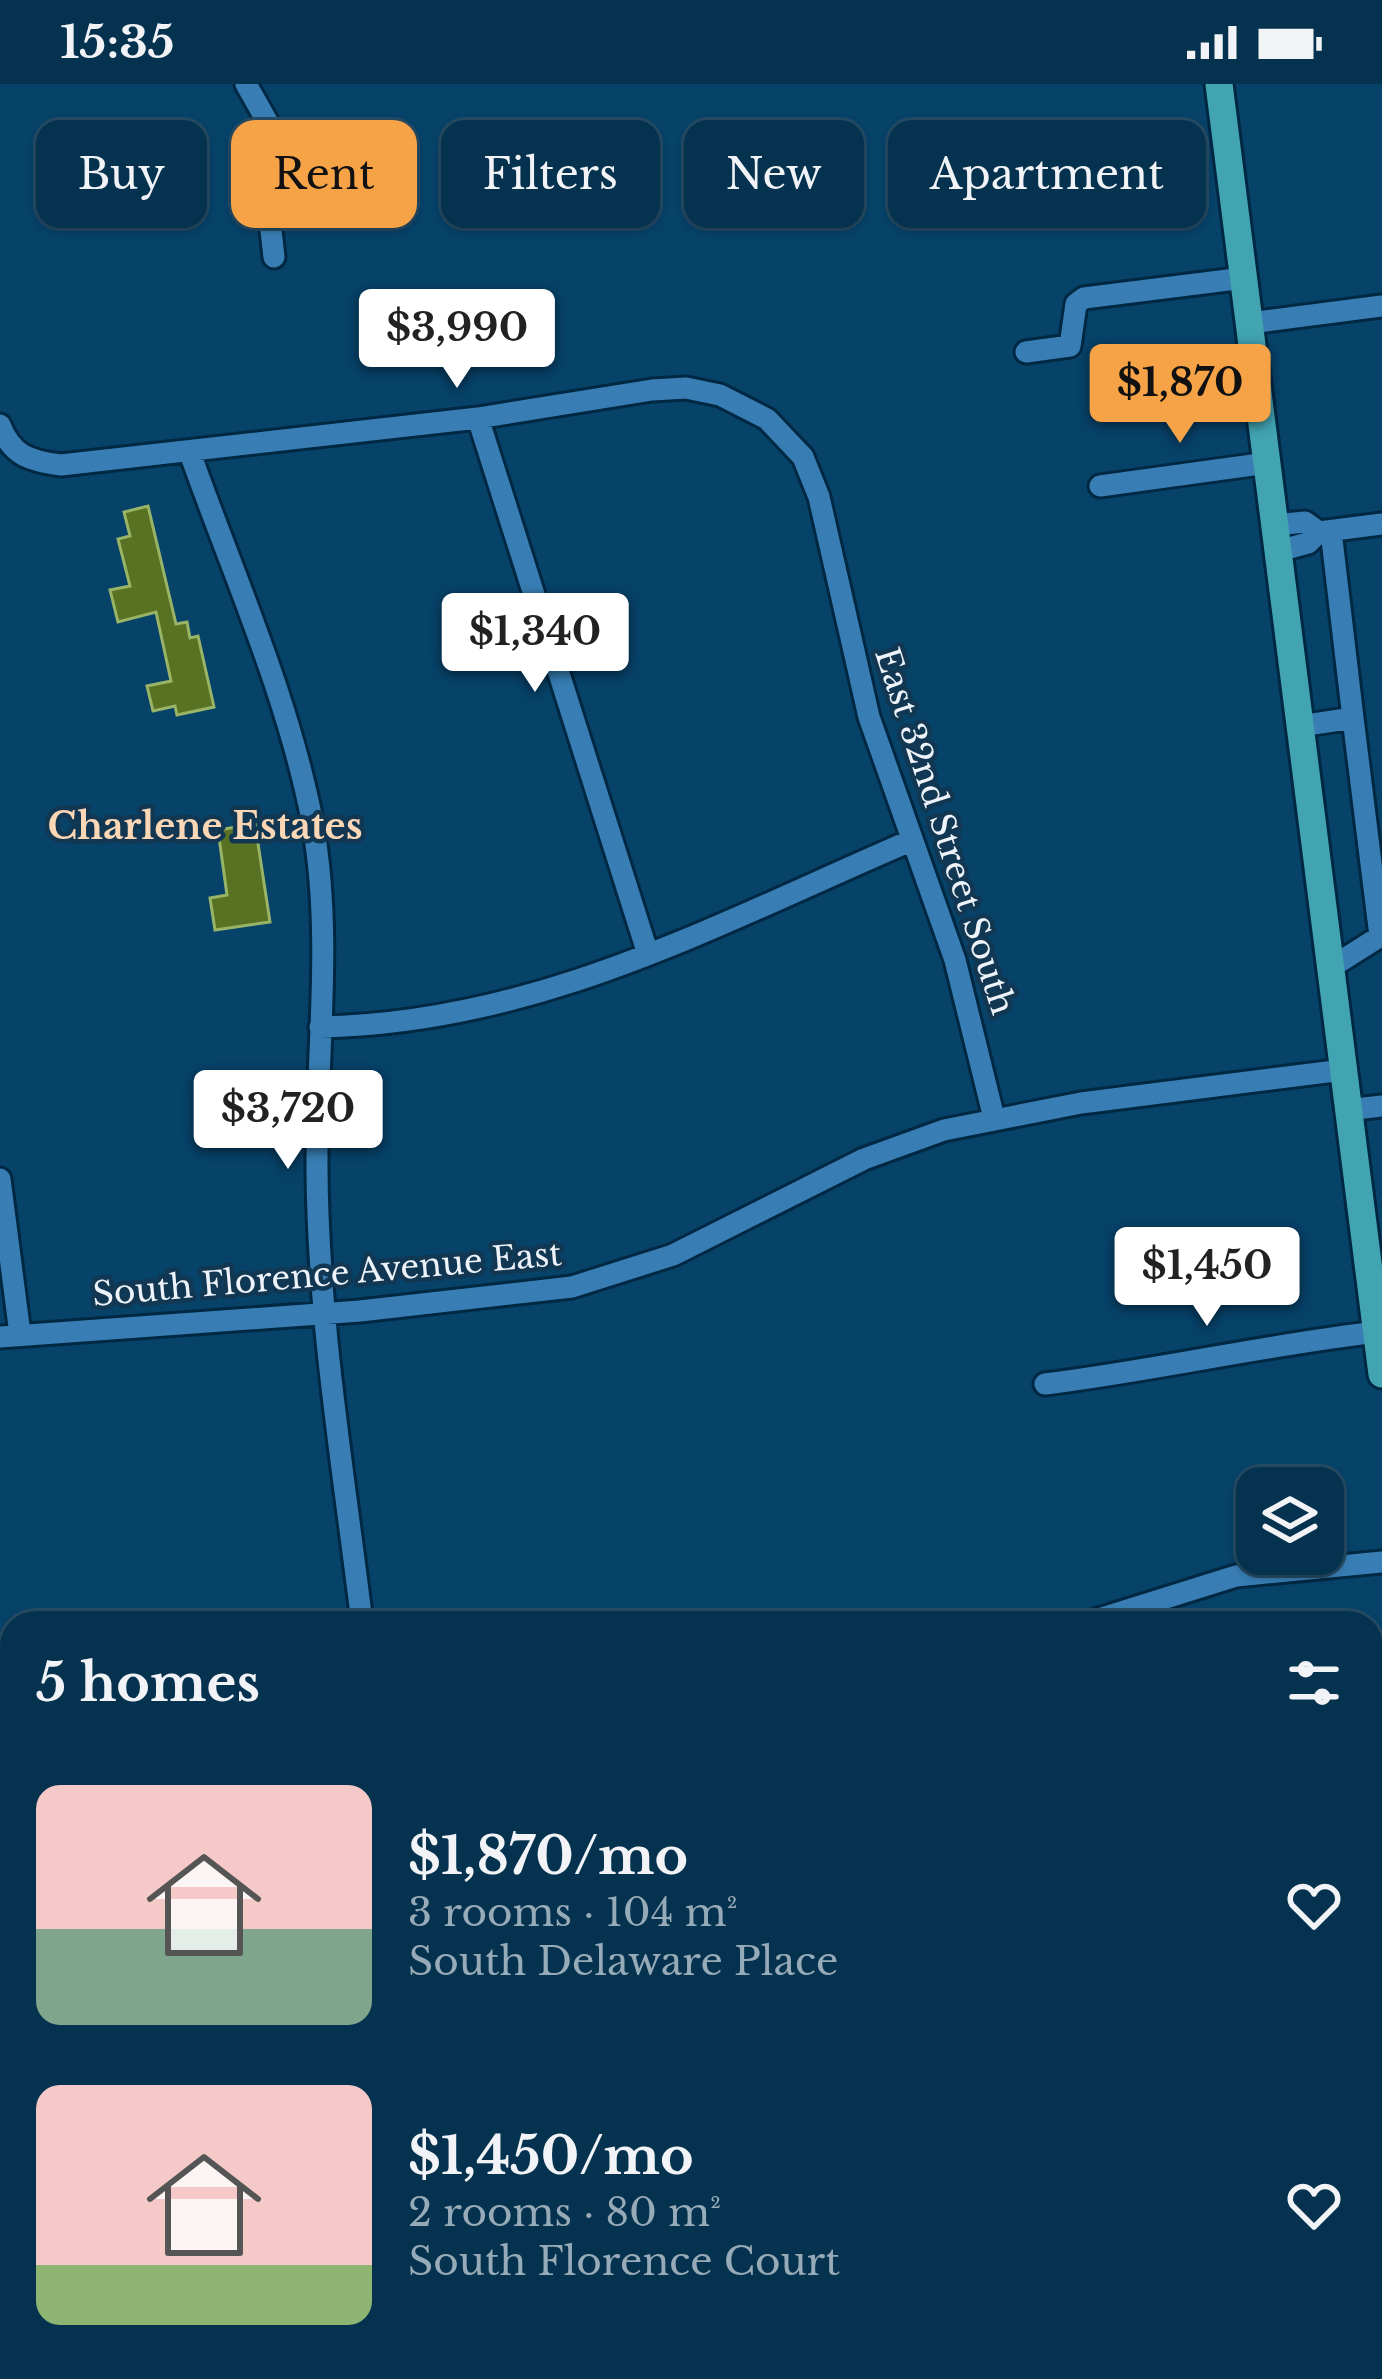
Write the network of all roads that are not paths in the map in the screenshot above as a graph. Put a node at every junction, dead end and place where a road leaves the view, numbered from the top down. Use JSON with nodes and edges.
{"nodes":[{"id":1,"x":246,"y":84,"type":"edge"},
{"id":2,"x":1219,"y":84,"type":"edge"},
{"id":3,"x":274,"y":256,"type":"dead end"},
{"id":4,"x":1244,"y":278,"type":"junction"},
{"id":5,"x":1382,"y":306,"type":"edge"},
{"id":6,"x":1250,"y":323,"type":"junction"},
{"id":7,"x":1026,"y":352,"type":"dead end"},
{"id":8,"x":478,"y":418,"type":"junction"},
{"id":9,"x":0,"y":425,"type":"edge"},
{"id":10,"x":190,"y":453,"type":"junction"},
{"id":11,"x":1267,"y":463,"type":"junction"},
{"id":12,"x":1100,"y":486,"type":"dead end"},
{"id":13,"x":1382,"y":524,"type":"edge"},
{"id":14,"x":1325,"y":531,"type":"junction"},
{"id":15,"x":1277,"y":538,"type":"junction"},
{"id":16,"x":1353,"y":718,"type":"junction"},
{"id":17,"x":1300,"y":726,"type":"junction"},
{"id":18,"x":910,"y":841,"type":"junction"},
{"id":19,"x":1381,"y":935,"type":"edge"},
{"id":20,"x":648,"y":954,"type":"junction"},
{"id":21,"x":1330,"y":968,"type":"junction"},
{"id":22,"x":320,"y":1027,"type":"junction"},
{"id":23,"x":1343,"y":1070,"type":"junction"},
{"id":24,"x":1382,"y":1106,"type":"edge"},
{"id":25,"x":1347,"y":1110,"type":"junction"},
{"id":26,"x":994,"y":1118,"type":"junction"},
{"id":27,"x":0,"y":1179,"type":"edge"},
{"id":28,"x":324,"y":1314,"type":"junction"},
{"id":29,"x":1377,"y":1332,"type":"junction"},
{"id":30,"x":10,"y":1336,"type":"edge"},
{"id":31,"x":1382,"y":1374,"type":"edge"},
{"id":32,"x":1045,"y":1384,"type":"dead end"},
{"id":33,"x":1382,"y":1562,"type":"edge"},
{"id":34,"x":361,"y":1611,"type":"edge"},
{"id":35,"x":1124,"y":1611,"type":"edge"}],
"edges":[{"from":1,"to":3,"type":"street"},
{"from":2,"to":4,"type":"main road"},
{"from":4,"to":6,"type":"main road"},
{"from":4,"to":7,"type":"street"},
{"from":5,"to":6,"type":"street"},
{"from":6,"to":11,"type":"main road"},
{"from":8,"to":10,"type":"street"},
{"from":8,"to":18,"type":"street","name":"East 32nd Street South"},
{"from":8,"to":20,"type":"street"},
{"from":9,"to":10,"type":"street"},
{"from":10,"to":22,"type":"street"},
{"from":11,"to":12,"type":"street"},
{"from":11,"to":15,"type":"main road"},
{"from":13,"to":14,"type":"street"},
{"from":14,"to":15,"type":"street"},
{"from":14,"to":16,"type":"street"},
{"from":15,"to":17,"type":"main road"},
{"from":16,"to":17,"type":"street"},
{"from":16,"to":19,"type":"street"},
{"from":17,"to":21,"type":"main road"},
{"from":18,"to":20,"type":"street"},
{"from":18,"to":26,"type":"street","name":"East 32nd Street South"},
{"from":19,"to":21,"type":"street"},
{"from":20,"to":22,"type":"street"},
{"from":21,"to":23,"type":"main road"},
{"from":22,"to":28,"type":"street"},
{"from":23,"to":25,"type":"main road"},
{"from":23,"to":26,"type":"street","name":"South Florence Avenue East"},
{"from":24,"to":25,"type":"street"},
{"from":25,"to":29,"type":"main road"},
{"from":26,"to":28,"type":"street","name":"South Florence Avenue East"},
{"from":27,"to":30,"type":"street"},
{"from":28,"to":30,"type":"street","name":"South Florence Avenue East"},
{"from":28,"to":34,"type":"street"},
{"from":29,"to":31,"type":"main road"},
{"from":29,"to":32,"type":"street"},
{"from":33,"to":35,"type":"street"}]}
